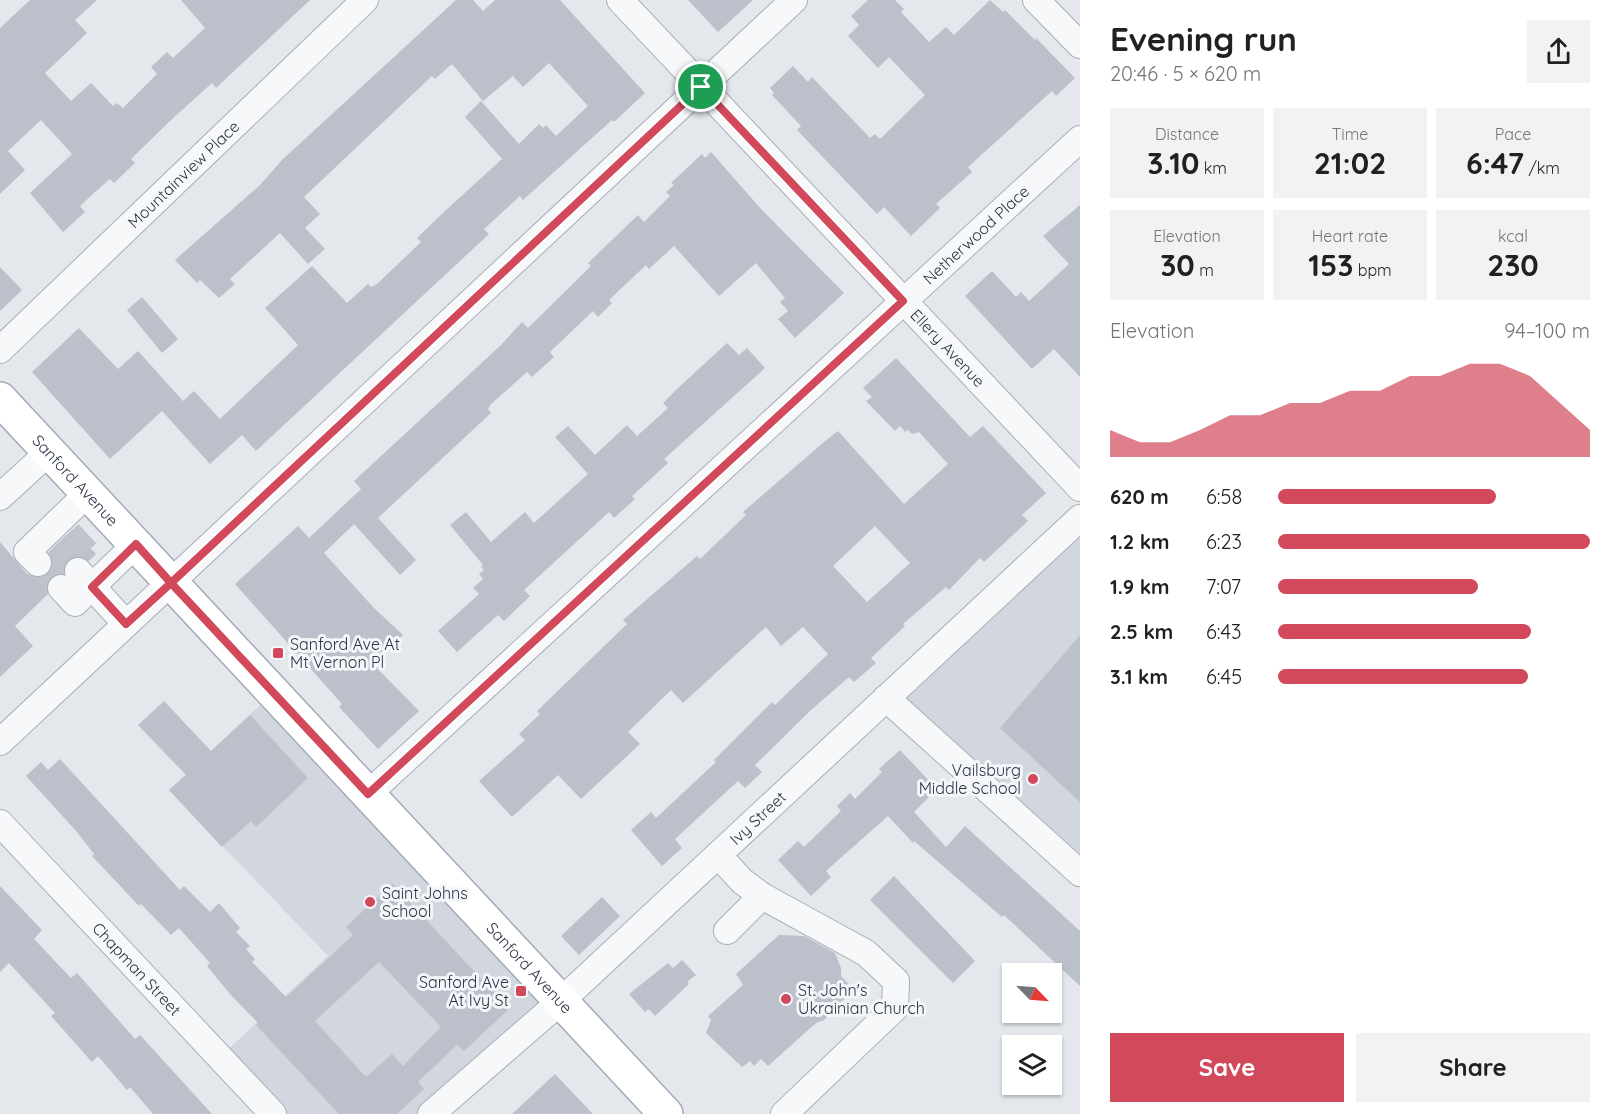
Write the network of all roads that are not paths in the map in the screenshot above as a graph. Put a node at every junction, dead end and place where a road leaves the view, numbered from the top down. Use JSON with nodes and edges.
{"nodes":[{"id":1,"x":365,"y":0,"type":"edge"},
{"id":2,"x":620,"y":0,"type":"edge"},
{"id":3,"x":794,"y":0,"type":"edge"},
{"id":4,"x":1036,"y":0,"type":"edge"},
{"id":5,"x":1080,"y":45,"type":"edge"},
{"id":6,"x":701,"y":87,"type":"junction"},
{"id":7,"x":1080,"y":139,"type":"edge"},
{"id":8,"x":903,"y":301,"type":"junction"},
{"id":9,"x":0,"y":350,"type":"edge"},
{"id":10,"x":0,"y":399,"type":"edge"},
{"id":11,"x":49,"y":452,"type":"junction"},
{"id":12,"x":1080,"y":488,"type":"edge"},
{"id":13,"x":88,"y":493,"type":"junction"},
{"id":14,"x":0,"y":497,"type":"edge"},
{"id":15,"x":1080,"y":518,"type":"edge"},
{"id":16,"x":52,"y":541,"type":"dead end"},
{"id":17,"x":136,"y":544,"type":"junction"},
{"id":18,"x":171,"y":583,"type":"junction"},
{"id":19,"x":126,"y":624,"type":"junction"},
{"id":20,"x":886,"y":698,"type":"junction"},
{"id":21,"x":0,"y":742,"type":"edge"},
{"id":22,"x":368,"y":794,"type":"junction"},
{"id":23,"x":0,"y":823,"type":"edge"},
{"id":24,"x":718,"y":855,"type":"junction"},
{"id":25,"x":1080,"y":873,"type":"edge"},
{"id":26,"x":762,"y":896,"type":"junction"},
{"id":27,"x":727,"y":931,"type":"dead end"},
{"id":28,"x":561,"y":1001,"type":"junction"},
{"id":29,"x":273,"y":1114,"type":"edge"},
{"id":30,"x":431,"y":1114,"type":"edge"},
{"id":31,"x":666,"y":1114,"type":"edge"},
{"id":32,"x":784,"y":1114,"type":"edge"}],
"edges":[{"from":1,"to":9,"type":"street","name":"Mountainview Place"},
{"from":2,"to":6,"type":"street","name":"Ellery Avenue"},
{"from":3,"to":6,"type":"street"},
{"from":4,"to":5,"type":"street"},
{"from":6,"to":8,"type":"street","name":"Ellery Avenue"},
{"from":6,"to":18,"type":"street"},
{"from":7,"to":8,"type":"street","name":"Netherwood Place"},
{"from":8,"to":12,"type":"street","name":"Ellery Avenue"},
{"from":8,"to":22,"type":"street","name":"Netherwood Place"},
{"from":10,"to":11,"type":"main road","name":"Sanford Avenue"},
{"from":11,"to":13,"type":"main road","name":"Sanford Avenue"},
{"from":11,"to":14,"type":"street"},
{"from":13,"to":16,"type":"street"},
{"from":13,"to":17,"type":"main road","name":"Sanford Avenue"},
{"from":15,"to":20,"type":"street","name":"Ivy Street"},
{"from":17,"to":18,"type":"main road","name":"Sanford Avenue"},
{"from":17,"to":19,"type":"street"},
{"from":18,"to":19,"type":"street"},
{"from":18,"to":22,"type":"main road","name":"Sanford Avenue"},
{"from":19,"to":21,"type":"street"},
{"from":20,"to":24,"type":"street","name":"Ivy Street"},
{"from":20,"to":25,"type":"street"},
{"from":22,"to":28,"type":"main road","name":"Sanford Avenue"},
{"from":23,"to":29,"type":"street","name":"Chapman Street"},
{"from":24,"to":26,"type":"street"},
{"from":24,"to":28,"type":"street","name":"Ivy Street"},
{"from":26,"to":27,"type":"street"},
{"from":26,"to":32,"type":"street"},
{"from":28,"to":30,"type":"street","name":"Ivy Street"},
{"from":28,"to":31,"type":"main road","name":"Sanford Avenue"}]}
